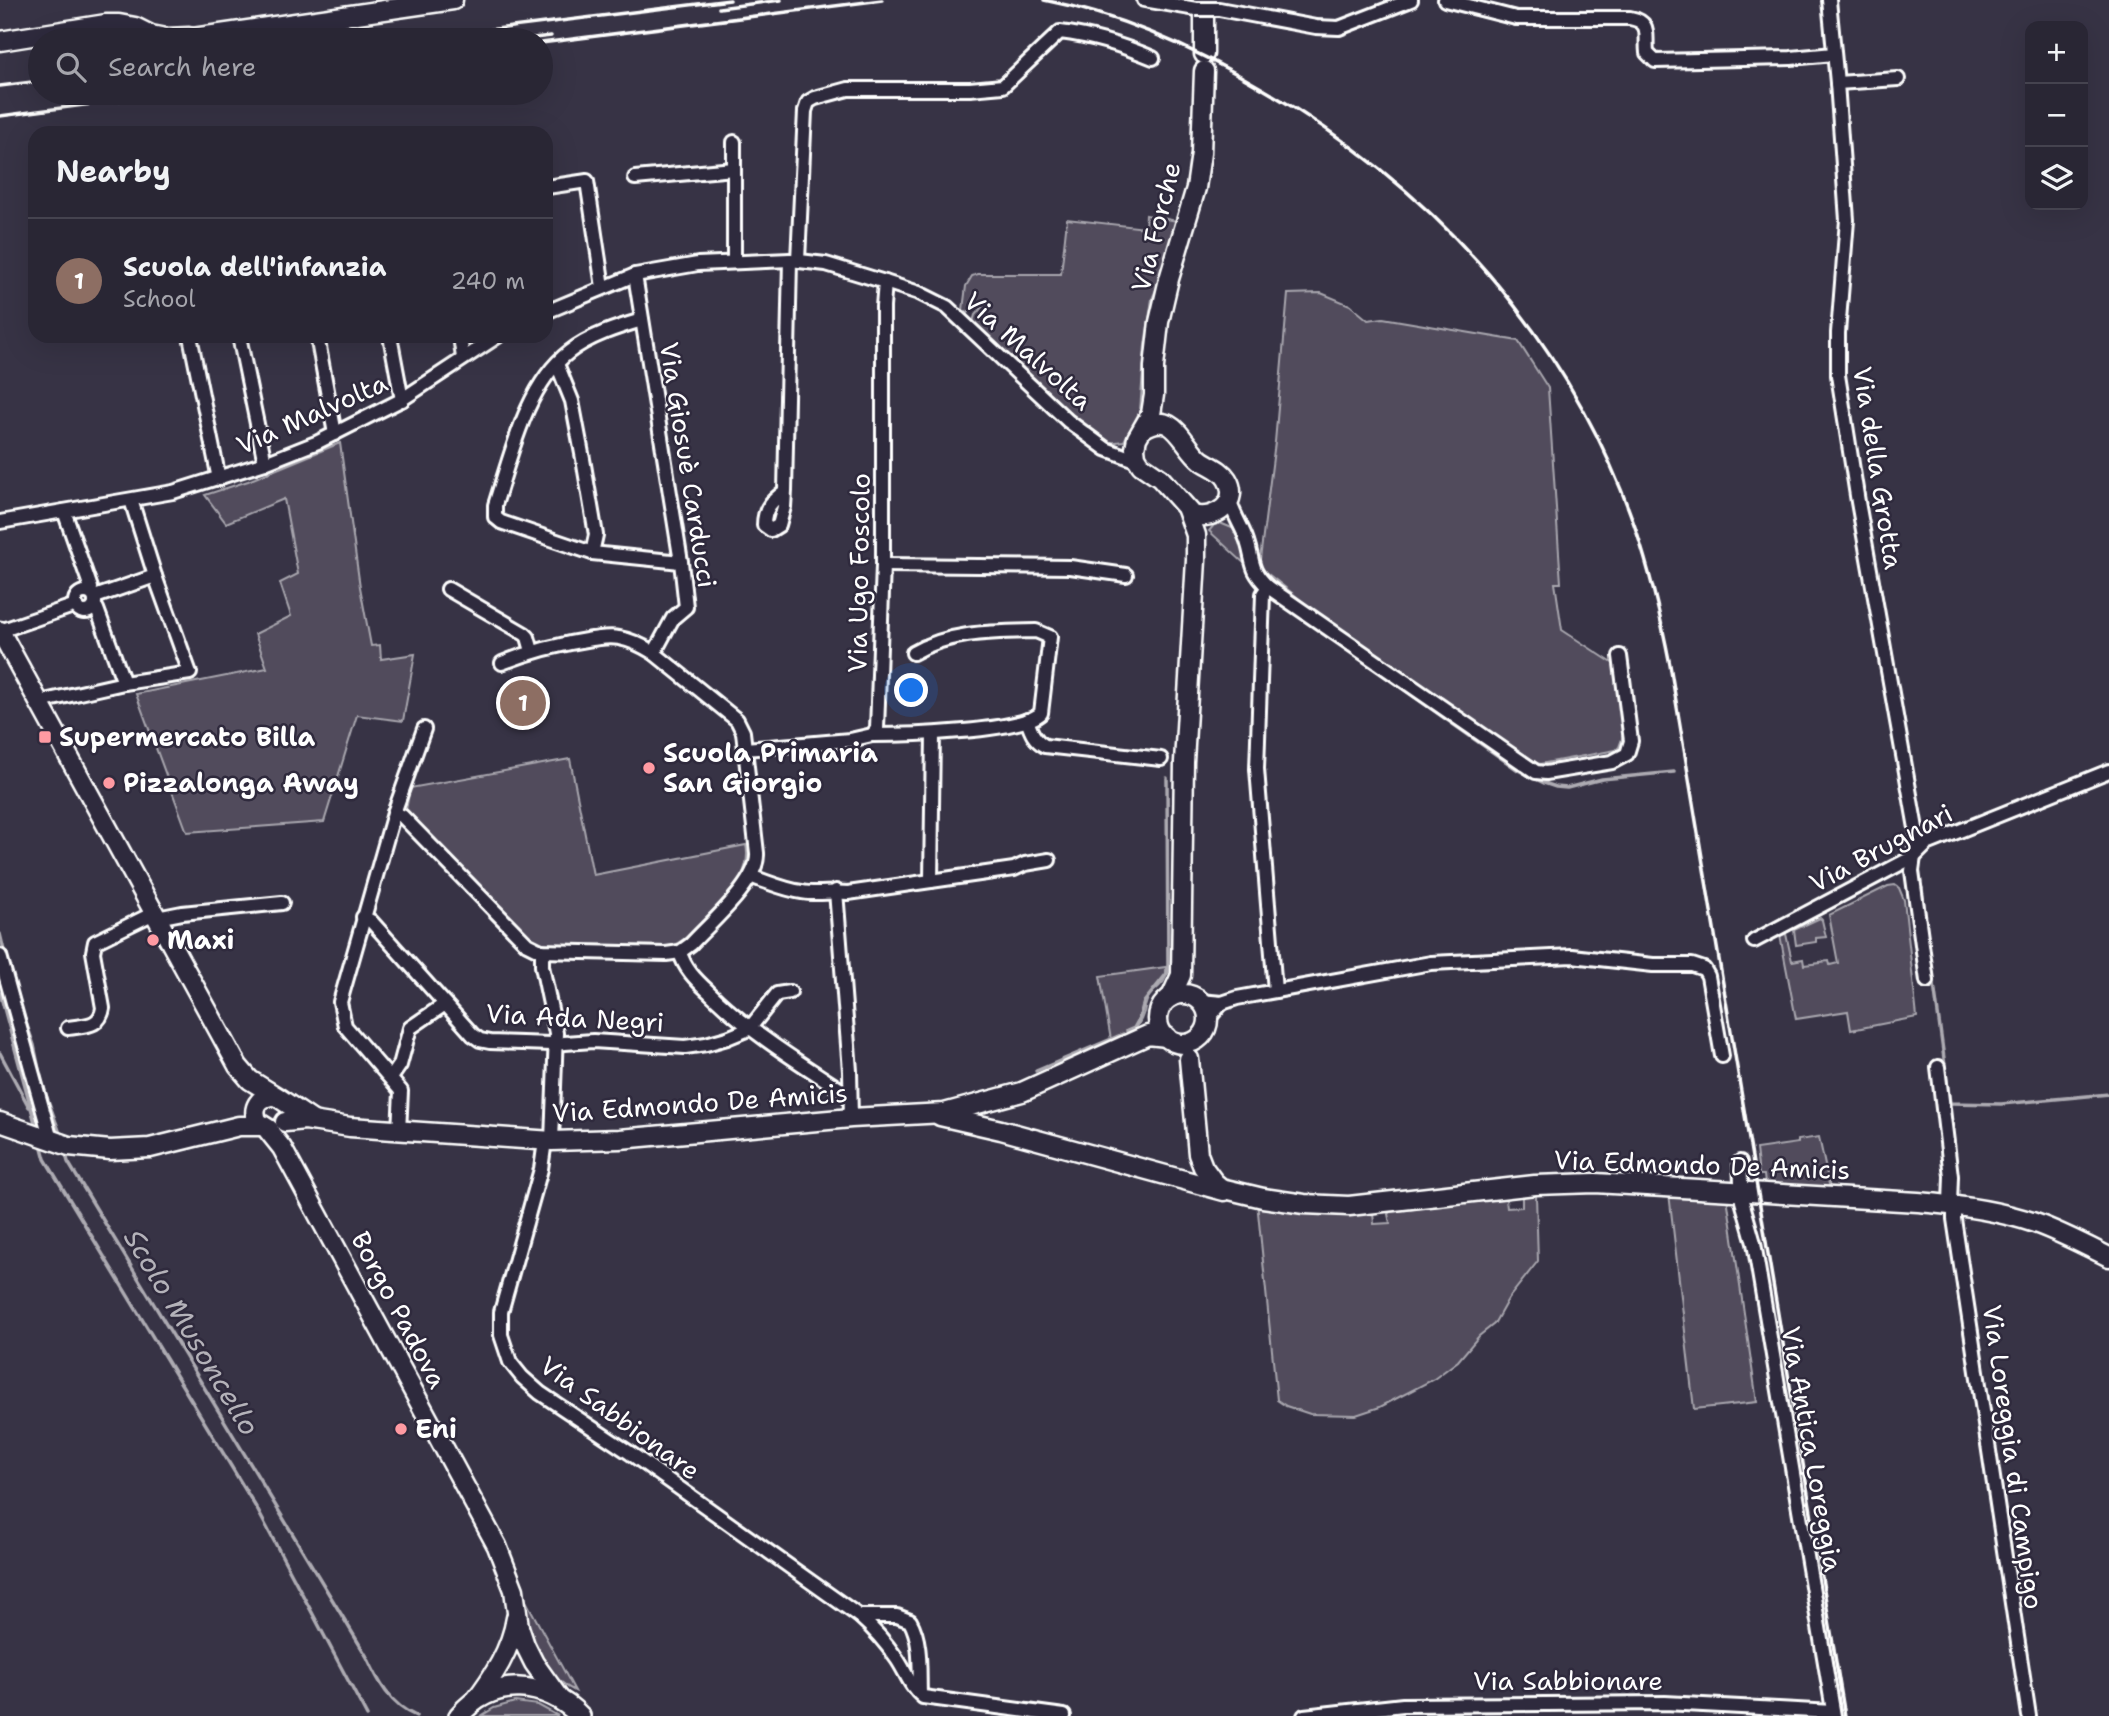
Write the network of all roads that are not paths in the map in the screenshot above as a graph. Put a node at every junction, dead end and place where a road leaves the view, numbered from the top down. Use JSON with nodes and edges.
{"nodes":[{"id":1,"x":453,"y":0,"type":"edge"},
{"id":2,"x":1144,"y":0,"type":"edge"},
{"id":3,"x":1411,"y":0,"type":"edge"},
{"id":4,"x":1444,"y":0,"type":"edge"},
{"id":5,"x":1829,"y":0,"type":"edge"},
{"id":6,"x":1205,"y":8,"type":"edge"},
{"id":7,"x":90,"y":28,"type":"edge"},
{"id":8,"x":137,"y":28,"type":"edge"},
{"id":9,"x":260,"y":28,"type":"edge"},
{"id":10,"x":28,"y":37,"type":"edge"},
{"id":11,"x":0,"y":41,"type":"edge"},
{"id":12,"x":1834,"y":54,"type":"junction"},
{"id":13,"x":1153,"y":58,"type":"dead end"},
{"id":14,"x":1898,"y":79,"type":"dead end"},
{"id":15,"x":1837,"y":83,"type":"junction"},
{"id":16,"x":734,"y":142,"type":"dead end"},
{"id":17,"x":734,"y":169,"type":"junction"},
{"id":18,"x":635,"y":178,"type":"dead end"},
{"id":19,"x":553,"y":186,"type":"edge"},
{"id":20,"x":794,"y":260,"type":"junction"},
{"id":21,"x":734,"y":261,"type":"junction"},
{"id":22,"x":635,"y":275,"type":"junction"},
{"id":23,"x":885,"y":282,"type":"junction"},
{"id":24,"x":603,"y":287,"type":"junction"},
{"id":25,"x":553,"y":309,"type":"edge"},
{"id":26,"x":642,"y":320,"type":"junction"},
{"id":27,"x":191,"y":343,"type":"edge"},
{"id":28,"x":240,"y":343,"type":"edge"},
{"id":29,"x":318,"y":343,"type":"edge"},
{"id":30,"x":391,"y":343,"type":"edge"},
{"id":31,"x":461,"y":343,"type":"edge"},
{"id":32,"x":487,"y":343,"type":"edge"},
{"id":33,"x":463,"y":358,"type":"junction"},
{"id":34,"x":556,"y":364,"type":"junction"},
{"id":35,"x":1154,"y":396,"type":"junction"},
{"id":36,"x":402,"y":400,"type":"junction"},
{"id":37,"x":1168,"y":424,"type":"junction"},
{"id":38,"x":335,"y":434,"type":"junction"},
{"id":39,"x":1140,"y":434,"type":"junction"},
{"id":40,"x":1112,"y":451,"type":"junction"},
{"id":41,"x":1138,"y":461,"type":"junction"},
{"id":42,"x":265,"y":463,"type":"junction"},
{"id":43,"x":219,"y":479,"type":"junction"},
{"id":44,"x":785,"y":491,"type":"dead end"},
{"id":45,"x":1229,"y":498,"type":"junction"},
{"id":46,"x":131,"y":500,"type":"junction"},
{"id":47,"x":1187,"y":510,"type":"junction"},
{"id":48,"x":64,"y":511,"type":"junction"},
{"id":49,"x":1211,"y":516,"type":"junction"},
{"id":50,"x":1236,"y":521,"type":"junction"},
{"id":51,"x":0,"y":522,"type":"edge"},
{"id":52,"x":1196,"y":535,"type":"junction"},
{"id":53,"x":592,"y":553,"type":"junction"},
{"id":54,"x":681,"y":562,"type":"junction"},
{"id":55,"x":883,"y":565,"type":"junction"},
{"id":56,"x":1126,"y":575,"type":"dead end"},
{"id":57,"x":155,"y":576,"type":"junction"},
{"id":58,"x":1268,"y":587,"type":"junction"},
{"id":59,"x":448,"y":589,"type":"dead end"},
{"id":60,"x":93,"y":599,"type":"junction"},
{"id":61,"x":0,"y":631,"type":"edge"},
{"id":62,"x":532,"y":651,"type":"junction"},
{"id":63,"x":654,"y":653,"type":"junction"},
{"id":64,"x":913,"y":653,"type":"dead end"},
{"id":65,"x":1620,"y":656,"type":"dead end"},
{"id":66,"x":502,"y":663,"type":"dead end"},
{"id":67,"x":124,"y":683,"type":"junction"},
{"id":68,"x":40,"y":702,"type":"junction"},
{"id":69,"x":1027,"y":720,"type":"junction"},
{"id":70,"x":424,"y":729,"type":"dead end"},
{"id":71,"x":933,"y":734,"type":"junction"},
{"id":72,"x":872,"y":735,"type":"junction"},
{"id":73,"x":745,"y":749,"type":"junction"},
{"id":74,"x":1161,"y":759,"type":"dead end"},
{"id":75,"x":2109,"y":771,"type":"edge"},
{"id":76,"x":394,"y":813,"type":"junction"},
{"id":77,"x":1915,"y":856,"type":"junction"},
{"id":78,"x":1049,"y":860,"type":"dead end"},
{"id":79,"x":752,"y":877,"type":"junction"},
{"id":80,"x":931,"y":877,"type":"junction"},
{"id":81,"x":836,"y":891,"type":"junction"},
{"id":82,"x":282,"y":903,"type":"dead end"},
{"id":83,"x":155,"y":915,"type":"junction"},
{"id":84,"x":363,"y":917,"type":"junction"},
{"id":85,"x":1754,"y":941,"type":"dead end"},
{"id":86,"x":542,"y":951,"type":"junction"},
{"id":87,"x":680,"y":952,"type":"junction"},
{"id":88,"x":0,"y":956,"type":"edge"},
{"id":89,"x":1181,"y":975,"type":"junction"},
{"id":90,"x":1927,"y":981,"type":"dead end"},
{"id":91,"x":1275,"y":991,"type":"junction"},
{"id":92,"x":790,"y":992,"type":"dead end"},
{"id":93,"x":1171,"y":997,"type":"junction"},
{"id":94,"x":1198,"y":999,"type":"junction"},
{"id":95,"x":1222,"y":1003,"type":"junction"},
{"id":96,"x":445,"y":1004,"type":"junction"},
{"id":97,"x":1158,"y":1015,"type":"junction"},
{"id":98,"x":1208,"y":1019,"type":"junction"},
{"id":99,"x":68,"y":1028,"type":"dead end"},
{"id":100,"x":749,"y":1029,"type":"junction"},
{"id":101,"x":1148,"y":1035,"type":"junction"},
{"id":102,"x":1171,"y":1040,"type":"junction"},
{"id":103,"x":1196,"y":1040,"type":"junction"},
{"id":104,"x":556,"y":1044,"type":"junction"},
{"id":105,"x":1722,"y":1056,"type":"dead end"},
{"id":106,"x":1189,"y":1059,"type":"junction"},
{"id":107,"x":1938,"y":1067,"type":"dead end"},
{"id":108,"x":391,"y":1077,"type":"junction"},
{"id":109,"x":250,"y":1080,"type":"junction"},
{"id":110,"x":849,"y":1095,"type":"junction"},
{"id":111,"x":279,"y":1098,"type":"junction"},
{"id":112,"x":990,"y":1101,"type":"junction"},
{"id":113,"x":924,"y":1114,"type":"junction"},
{"id":114,"x":260,"y":1118,"type":"junction"},
{"id":115,"x":851,"y":1118,"type":"junction"},
{"id":116,"x":1196,"y":1119,"type":"junction"},
{"id":117,"x":313,"y":1121,"type":"junction"},
{"id":118,"x":0,"y":1122,"type":"edge"},
{"id":119,"x":285,"y":1123,"type":"junction"},
{"id":120,"x":1001,"y":1130,"type":"junction"},
{"id":121,"x":399,"y":1131,"type":"junction"},
{"id":122,"x":50,"y":1139,"type":"junction"},
{"id":123,"x":549,"y":1141,"type":"junction"},
{"id":124,"x":282,"y":1148,"type":"junction"},
{"id":125,"x":1199,"y":1156,"type":"junction"},
{"id":126,"x":1740,"y":1161,"type":"dead end"},
{"id":127,"x":1174,"y":1177,"type":"junction"},
{"id":128,"x":1741,"y":1191,"type":"junction"},
{"id":129,"x":1239,"y":1193,"type":"junction"},
{"id":130,"x":1952,"y":1205,"type":"junction"},
{"id":131,"x":2109,"y":1257,"type":"edge"},
{"id":132,"x":517,"y":1612,"type":"junction"},
{"id":133,"x":859,"y":1616,"type":"junction"},
{"id":134,"x":920,"y":1694,"type":"junction"},
{"id":135,"x":559,"y":1698,"type":"junction"},
{"id":136,"x":474,"y":1702,"type":"junction"},
{"id":137,"x":1833,"y":1714,"type":"edge"},
{"id":138,"x":459,"y":1716,"type":"edge"},
{"id":139,"x":580,"y":1716,"type":"edge"},
{"id":140,"x":1064,"y":1716,"type":"edge"},
{"id":141,"x":1304,"y":1716,"type":"edge"},
{"id":142,"x":2029,"y":1716,"type":"edge"}],
"edges":[{"from":1,"to":9,"type":"street"},
{"from":2,"to":6,"type":"street"},
{"from":3,"to":6,"type":"street"},
{"from":4,"to":12,"type":"street"},
{"from":5,"to":12,"type":"street","name":"Via della Grotta"},
{"from":6,"to":35,"type":"street","name":"Via Forche"},
{"from":7,"to":8,"type":"street"},
{"from":10,"to":11,"type":"street"},
{"from":12,"to":15,"type":"street","name":"Via della Grotta"},
{"from":13,"to":20,"type":"street"},
{"from":14,"to":15,"type":"street"},
{"from":15,"to":77,"type":"street","name":"Via della Grotta"},
{"from":16,"to":17,"type":"street"},
{"from":17,"to":18,"type":"street"},
{"from":17,"to":21,"type":"street"},
{"from":19,"to":24,"type":"street"},
{"from":20,"to":21,"type":"street","name":"Via Malvolta"},
{"from":20,"to":23,"type":"street","name":"Via Malvolta"},
{"from":20,"to":44,"type":"street"},
{"from":21,"to":22,"type":"street","name":"Via Malvolta"},
{"from":22,"to":24,"type":"street","name":"Via Malvolta"},
{"from":22,"to":26,"type":"street","name":"Via Giosuè Carducci"},
{"from":23,"to":40,"type":"street","name":"Via Malvolta"},
{"from":23,"to":55,"type":"street","name":"Via Ugo Foscolo"},
{"from":24,"to":25,"type":"street","name":"Via Malvolta"},
{"from":26,"to":34,"type":"street"},
{"from":26,"to":54,"type":"street","name":"Via Giosuè Carducci"},
{"from":27,"to":43,"type":"street"},
{"from":28,"to":42,"type":"street"},
{"from":29,"to":38,"type":"street"},
{"from":30,"to":36,"type":"street"},
{"from":31,"to":33,"type":"street"},
{"from":32,"to":33,"type":"street","name":"Via Malvolta"},
{"from":33,"to":36,"type":"street","name":"Via Malvolta"},
{"from":34,"to":53,"type":"street"},
{"from":34,"to":53,"type":"street"},
{"from":35,"to":37,"type":"street","name":"Via Forche"},
{"from":35,"to":39,"type":"street","name":"Via Forche"},
{"from":36,"to":38,"type":"street","name":"Via Malvolta"},
{"from":37,"to":39,"type":"street"},
{"from":37,"to":45,"type":"street","name":"Via Forche"},
{"from":38,"to":42,"type":"street","name":"Via Malvolta"},
{"from":39,"to":40,"type":"street"},
{"from":39,"to":41,"type":"street"},
{"from":40,"to":41,"type":"street","name":"Via Malvolta"},
{"from":41,"to":47,"type":"street"},
{"from":42,"to":43,"type":"street","name":"Via Malvolta"},
{"from":43,"to":46,"type":"street","name":"Via Malvolta"},
{"from":45,"to":49,"type":"street"},
{"from":45,"to":50,"type":"street"},
{"from":46,"to":48,"type":"street","name":"Via Malvolta"},
{"from":46,"to":57,"type":"street"},
{"from":47,"to":49,"type":"street"},
{"from":47,"to":52,"type":"street"},
{"from":48,"to":51,"type":"street","name":"Via Malvolta"},
{"from":48,"to":60,"type":"street"},
{"from":49,"to":50,"type":"street"},
{"from":49,"to":52,"type":"street"},
{"from":50,"to":58,"type":"street"},
{"from":52,"to":89,"type":"street"},
{"from":53,"to":54,"type":"street"},
{"from":54,"to":63,"type":"street","name":"Via Giosuè Carducci"},
{"from":55,"to":56,"type":"street"},
{"from":55,"to":72,"type":"street","name":"Via Ugo Foscolo"},
{"from":57,"to":60,"type":"street"},
{"from":57,"to":67,"type":"street"},
{"from":58,"to":65,"type":"street"},
{"from":58,"to":91,"type":"street"},
{"from":59,"to":62,"type":"street"},
{"from":60,"to":61,"type":"street"},
{"from":60,"to":67,"type":"street"},
{"from":61,"to":68,"type":"street","name":"Borgo Padova"},
{"from":62,"to":63,"type":"street"},
{"from":62,"to":66,"type":"street"},
{"from":63,"to":73,"type":"street"},
{"from":64,"to":69,"type":"street"},
{"from":67,"to":68,"type":"street"},
{"from":68,"to":83,"type":"street","name":"Borgo Padova"},
{"from":69,"to":71,"type":"street"},
{"from":69,"to":74,"type":"street"},
{"from":70,"to":76,"type":"street"},
{"from":71,"to":72,"type":"street"},
{"from":71,"to":80,"type":"street"},
{"from":72,"to":73,"type":"street"},
{"from":73,"to":79,"type":"street"},
{"from":75,"to":77,"type":"street","name":"Via Brugnari"},
{"from":76,"to":84,"type":"street"},
{"from":76,"to":86,"type":"street"},
{"from":77,"to":85,"type":"street","name":"Via Brugnari"},
{"from":77,"to":90,"type":"street"},
{"from":78,"to":80,"type":"street"},
{"from":79,"to":81,"type":"street"},
{"from":79,"to":87,"type":"street"},
{"from":80,"to":81,"type":"street"},
{"from":81,"to":110,"type":"street"},
{"from":82,"to":83,"type":"street"},
{"from":83,"to":99,"type":"street"},
{"from":83,"to":109,"type":"street","name":"Borgo Padova"},
{"from":84,"to":96,"type":"street","name":"Via Ada Negri"},
{"from":84,"to":108,"type":"street"},
{"from":86,"to":87,"type":"street"},
{"from":86,"to":104,"type":"street","name":"Via Sabbionare"},
{"from":87,"to":100,"type":"street"},
{"from":88,"to":122,"type":"street"},
{"from":89,"to":93,"type":"street"},
{"from":89,"to":94,"type":"street"},
{"from":91,"to":95,"type":"street"},
{"from":91,"to":105,"type":"street"},
{"from":92,"to":100,"type":"street"},
{"from":93,"to":94,"type":"street"},
{"from":93,"to":97,"type":"street"},
{"from":94,"to":95,"type":"street"},
{"from":94,"to":98,"type":"street"},
{"from":95,"to":98,"type":"street"},
{"from":96,"to":104,"type":"street","name":"Via Ada Negri"},
{"from":96,"to":108,"type":"street"},
{"from":97,"to":101,"type":"street"},
{"from":97,"to":102,"type":"street"},
{"from":98,"to":103,"type":"street"},
{"from":100,"to":104,"type":"street","name":"Via Ada Negri"},
{"from":100,"to":110,"type":"street"},
{"from":101,"to":102,"type":"street"},
{"from":101,"to":112,"type":"street","name":"Via Edmondo De Amicis"},
{"from":102,"to":103,"type":"street"},
{"from":102,"to":106,"type":"street"},
{"from":103,"to":106,"type":"street"},
{"from":104,"to":123,"type":"street","name":"Via Sabbionare"},
{"from":106,"to":116,"type":"street"},
{"from":107,"to":130,"type":"street","name":"Via Loreggia di Campigo"},
{"from":108,"to":121,"type":"street"},
{"from":109,"to":111,"type":"street","name":"Borgo Padova"},
{"from":109,"to":114,"type":"street","name":"Borgo Padova"},
{"from":110,"to":115,"type":"street"},
{"from":111,"to":114,"type":"street"},
{"from":111,"to":117,"type":"street","name":"Via Edmondo De Amicis"},
{"from":111,"to":119,"type":"street"},
{"from":112,"to":113,"type":"street","name":"Via Edmondo De Amicis"},
{"from":112,"to":120,"type":"street"},
{"from":113,"to":115,"type":"street","name":"Via Edmondo De Amicis"},
{"from":113,"to":120,"type":"street","name":"Via Edmondo De Amicis"},
{"from":114,"to":119,"type":"street"},
{"from":114,"to":122,"type":"street"},
{"from":114,"to":124,"type":"street","name":"Borgo Padova"},
{"from":115,"to":123,"type":"street","name":"Via Edmondo De Amicis"},
{"from":116,"to":125,"type":"street"},
{"from":116,"to":129,"type":"street"},
{"from":117,"to":119,"type":"street","name":"Via Edmondo De Amicis"},
{"from":117,"to":121,"type":"street","name":"Via Edmondo De Amicis"},
{"from":118,"to":122,"type":"street"},
{"from":119,"to":124,"type":"street"},
{"from":120,"to":127,"type":"street","name":"Via Edmondo De Amicis"},
{"from":121,"to":123,"type":"street","name":"Via Edmondo De Amicis"},
{"from":123,"to":133,"type":"street","name":"Via Sabbionare"},
{"from":124,"to":132,"type":"street","name":"Borgo Padova"},
{"from":125,"to":127,"type":"street"},
{"from":125,"to":129,"type":"street"},
{"from":126,"to":128,"type":"street","name":"Via Antica Loreggia"},
{"from":127,"to":129,"type":"street","name":"Via Edmondo De Amicis"},
{"from":128,"to":129,"type":"street","name":"Via Edmondo De Amicis"},
{"from":128,"to":130,"type":"street","name":"Via Edmondo De Amicis"},
{"from":128,"to":137,"type":"street","name":"Via Antica Loreggia"},
{"from":130,"to":131,"type":"street","name":"Via Edmondo De Amicis"},
{"from":130,"to":142,"type":"street","name":"Via Loreggia di Campigo"},
{"from":132,"to":135,"type":"street","name":"Borgo Padova"},
{"from":132,"to":136,"type":"street","name":"Borgo Padova"},
{"from":133,"to":134,"type":"street","name":"Via Sabbionare"},
{"from":133,"to":134,"type":"street"},
{"from":134,"to":140,"type":"street"},
{"from":135,"to":136,"type":"main road"},
{"from":135,"to":139,"type":"main road"},
{"from":136,"to":138,"type":"main road"},
{"from":137,"to":141,"type":"street","name":"Via Sabbionare"}]}
